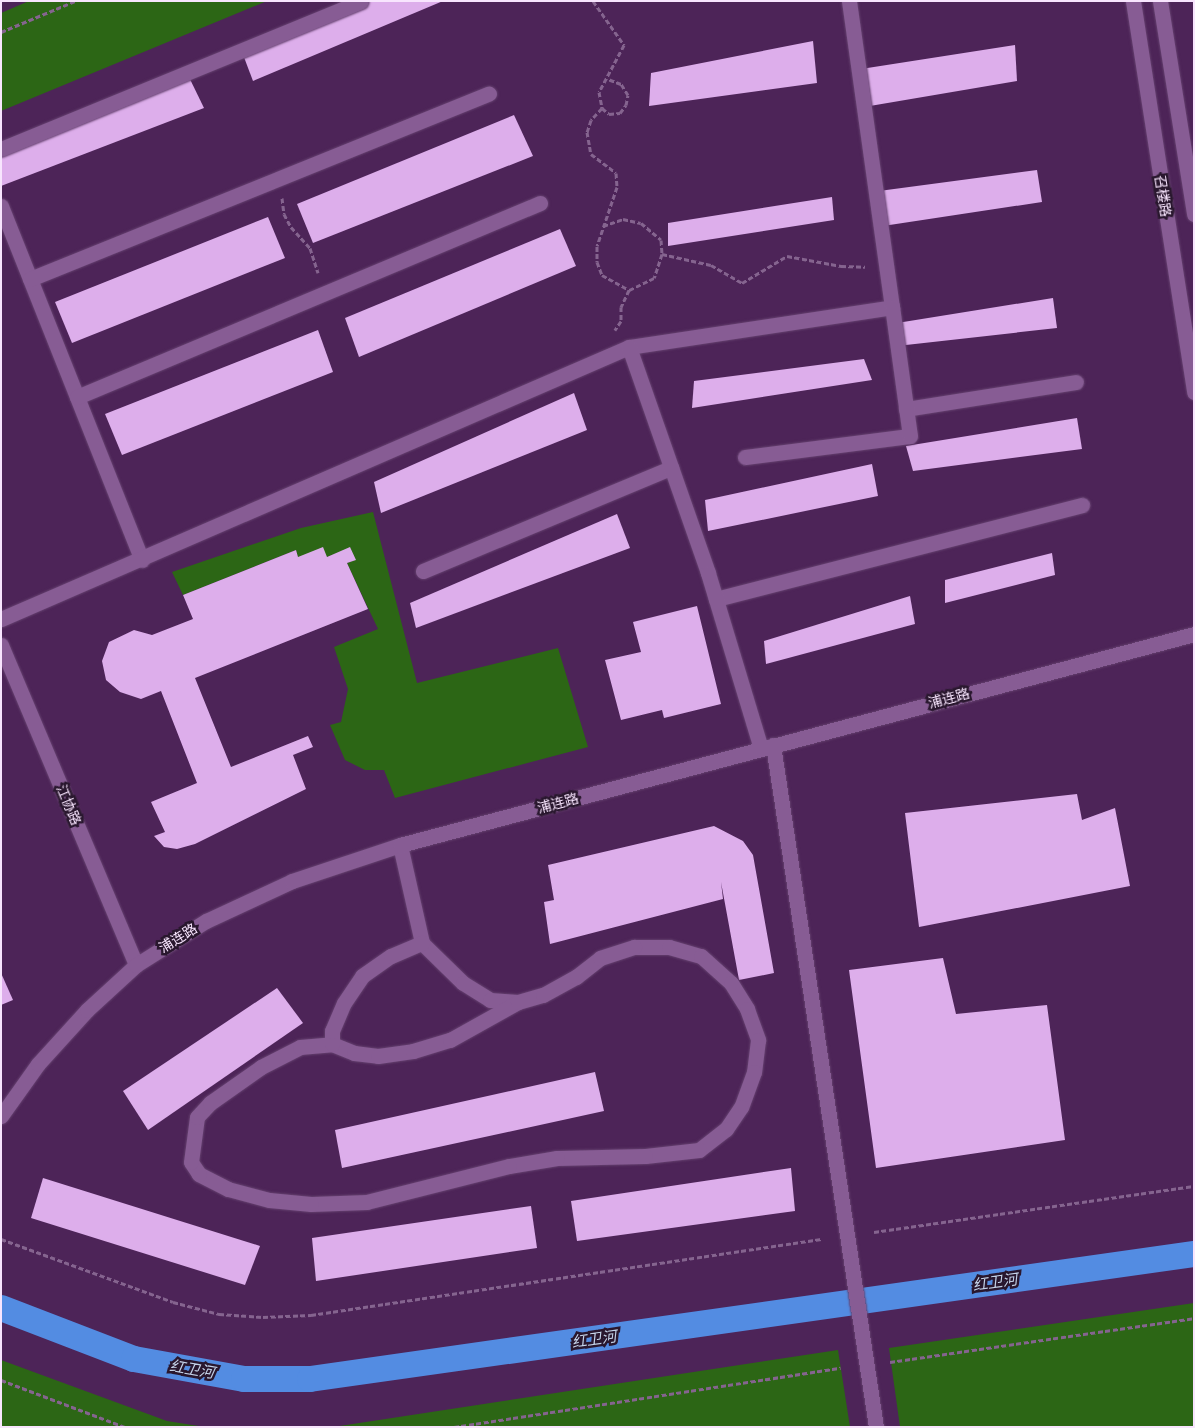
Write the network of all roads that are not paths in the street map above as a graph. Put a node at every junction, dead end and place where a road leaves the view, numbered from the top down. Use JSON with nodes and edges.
{"nodes":[{"id":1,"x":361,"y":1,"type":"edge"},
{"id":2,"x":849,"y":1,"type":"edge"},
{"id":3,"x":1133,"y":1,"type":"edge"},
{"id":4,"x":1160,"y":1,"type":"edge"},
{"id":5,"x":489,"y":94,"type":"dead end"},
{"id":6,"x":1,"y":149,"type":"edge"},
{"id":7,"x":540,"y":203,"type":"dead end"},
{"id":8,"x":1,"y":206,"type":"edge"},
{"id":9,"x":1194,"y":214,"type":"edge"},
{"id":10,"x":30,"y":279,"type":"junction"},
{"id":11,"x":892,"y":307,"type":"junction"},
{"id":12,"x":622,"y":350,"type":"junction"},
{"id":13,"x":1076,"y":382,"type":"dead end"},
{"id":14,"x":1194,"y":392,"type":"edge"},
{"id":15,"x":78,"y":397,"type":"junction"},
{"id":16,"x":906,"y":409,"type":"junction"},
{"id":17,"x":744,"y":458,"type":"dead end"},
{"id":18,"x":671,"y":468,"type":"junction"},
{"id":19,"x":1082,"y":505,"type":"dead end"},
{"id":20,"x":142,"y":560,"type":"junction"},
{"id":21,"x":423,"y":571,"type":"dead end"},
{"id":22,"x":716,"y":599,"type":"junction"},
{"id":23,"x":1,"y":619,"type":"edge"},
{"id":24,"x":1194,"y":634,"type":"edge"},
{"id":25,"x":2,"y":647,"type":"edge"},
{"id":26,"x":767,"y":747,"type":"junction"},
{"id":27,"x":400,"y":845,"type":"junction"},
{"id":28,"x":422,"y":943,"type":"junction"},
{"id":29,"x":136,"y":965,"type":"junction"},
{"id":30,"x":518,"y":1002,"type":"junction"},
{"id":31,"x":332,"y":1044,"type":"junction"},
{"id":32,"x":1,"y":1116,"type":"edge"},
{"id":33,"x":876,"y":1427,"type":"edge"}],
"edges":[{"from":1,"to":6,"type":"street"},
{"from":2,"to":11,"type":"street"},
{"from":3,"to":14,"type":"street","name":"召楼路"},
{"from":4,"to":9,"type":"street","name":"召楼路"},
{"from":5,"to":10,"type":"street"},
{"from":7,"to":15,"type":"street"},
{"from":8,"to":10,"type":"street"},
{"from":10,"to":15,"type":"street"},
{"from":11,"to":12,"type":"street"},
{"from":11,"to":16,"type":"street"},
{"from":12,"to":18,"type":"street"},
{"from":12,"to":20,"type":"street"},
{"from":13,"to":16,"type":"street"},
{"from":15,"to":20,"type":"street"},
{"from":16,"to":17,"type":"street"},
{"from":18,"to":21,"type":"street"},
{"from":18,"to":22,"type":"street"},
{"from":19,"to":22,"type":"street"},
{"from":20,"to":23,"type":"street"},
{"from":22,"to":26,"type":"street"},
{"from":24,"to":26,"type":"street","name":"浦连路"},
{"from":25,"to":29,"type":"street","name":"江协路"},
{"from":26,"to":27,"type":"street","name":"浦连路"},
{"from":26,"to":33,"type":"street"},
{"from":27,"to":28,"type":"street"},
{"from":27,"to":29,"type":"street","name":"浦连路"},
{"from":28,"to":30,"type":"street"},
{"from":28,"to":31,"type":"street"},
{"from":29,"to":32,"type":"street","name":"浦连路"},
{"from":30,"to":31,"type":"street"},
{"from":30,"to":31,"type":"street"}]}
